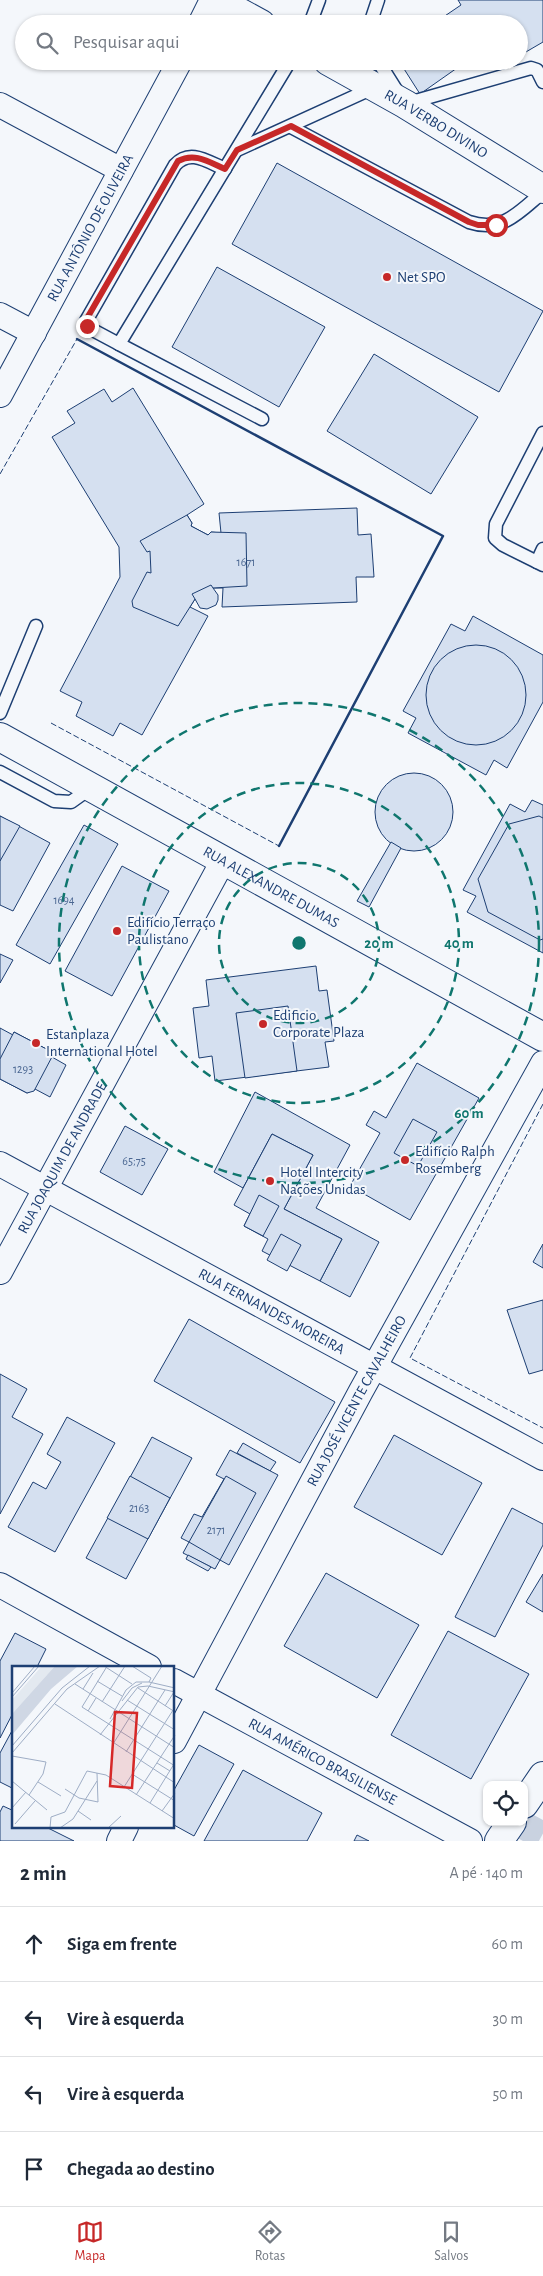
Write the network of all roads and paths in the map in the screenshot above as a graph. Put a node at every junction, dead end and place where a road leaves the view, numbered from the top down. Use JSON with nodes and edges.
{"nodes":[{"id":1,"x":212,"y":0,"type":"edge"},
{"id":2,"x":217,"y":0,"type":"edge"},
{"id":3,"x":319,"y":0,"type":"edge"},
{"id":4,"x":378,"y":0,"type":"edge"},
{"id":5,"x":204,"y":15,"type":"edge"},
{"id":6,"x":244,"y":15,"type":"edge"},
{"id":7,"x":313,"y":15,"type":"edge"},
{"id":8,"x":373,"y":15,"type":"edge"},
{"id":9,"x":528,"y":69,"type":"edge"},
{"id":10,"x":175,"y":70,"type":"edge"},
{"id":11,"x":285,"y":70,"type":"edge"},
{"id":12,"x":375,"y":70,"type":"edge"},
{"id":13,"x":380,"y":70,"type":"edge"},
{"id":14,"x":525,"y":70,"type":"edge"},
{"id":15,"x":543,"y":82,"type":"edge"},
{"id":16,"x":405,"y":104,"type":"junction"},
{"id":17,"x":0,"y":105,"type":"edge"},
{"id":18,"x":291,"y":126,"type":"junction"},
{"id":19,"x":237,"y":150,"type":"junction"},
{"id":20,"x":225,"y":169,"type":"junction"},
{"id":21,"x":121,"y":170,"type":"junction"},
{"id":22,"x":543,"y":191,"type":"edge"},
{"id":23,"x":0,"y":315,"type":"edge"},
{"id":24,"x":34,"y":333,"type":"junction"},
{"id":25,"x":119,"y":344,"type":"junction"},
{"id":26,"x":0,"y":395,"type":"edge"},
{"id":27,"x":262,"y":420,"type":"dead end"},
{"id":28,"x":543,"y":433,"type":"edge"},
{"id":29,"x":543,"y":549,"type":"edge"},
{"id":30,"x":540,"y":563,"type":"edge"},
{"id":31,"x":36,"y":626,"type":"dead end"},
{"id":32,"x":0,"y":712,"type":"edge"},
{"id":33,"x":0,"y":736,"type":"edge"},
{"id":34,"x":0,"y":772,"type":"edge"},
{"id":35,"x":92,"y":787,"type":"junction"},
{"id":36,"x":224,"y":859,"type":"junction"},
{"id":37,"x":543,"y":1037,"type":"edge"},
{"id":38,"x":543,"y":1063,"type":"edge"},
{"id":39,"x":0,"y":1164,"type":"edge"},
{"id":40,"x":46,"y":1188,"type":"junction"},
{"id":41,"x":0,"y":1272,"type":"edge"},
{"id":42,"x":376,"y":1366,"type":"junction"},
{"id":43,"x":543,"y":1458,"type":"edge"},
{"id":44,"x":0,"y":1585,"type":"edge"},
{"id":45,"x":147,"y":1666,"type":"edge"},
{"id":46,"x":175,"y":1682,"type":"edge"},
{"id":47,"x":199,"y":1695,"type":"junction"},
{"id":48,"x":175,"y":1739,"type":"edge"},
{"id":49,"x":543,"y":1776,"type":"edge"},
{"id":50,"x":528,"y":1798,"type":"edge"},
{"id":51,"x":126,"y":1828,"type":"edge"},
{"id":52,"x":119,"y":1841,"type":"edge"},
{"id":53,"x":470,"y":1841,"type":"edge"}],
"edges":[{"from":1,"to":5,"type":"street"},
{"from":2,"to":6,"type":"street"},
{"from":3,"to":7,"type":"lane"},
{"from":4,"to":8,"type":"lane"},
{"from":9,"to":15,"type":"lane"},
{"from":10,"to":21,"type":"street","name":"RUA ANTÔNIO DE OLIVEIRA"},
{"from":11,"to":19,"type":"lane"},
{"from":12,"to":18,"type":"lane"},
{"from":13,"to":16,"type":"street","name":"RUA VERBO DIVINO"},
{"from":14,"to":16,"type":"lane"},
{"from":16,"to":22,"type":"street","name":"RUA VERBO DIVINO"},
{"from":17,"to":21,"type":"street"},
{"from":18,"to":19,"type":"lane"},
{"from":18,"to":22,"type":"lane"},
{"from":19,"to":20,"type":"lane"},
{"from":20,"to":25,"type":"lane"},
{"from":20,"to":25,"type":"lane"},
{"from":21,"to":24,"type":"street","name":"RUA ANTÔNIO DE OLIVEIRA"},
{"from":23,"to":24,"type":"street"},
{"from":24,"to":26,"type":"street","name":"RUA ANTÔNIO DE OLIVEIRA"},
{"from":25,"to":27,"type":"lane"},
{"from":28,"to":30,"type":"lane"},
{"from":29,"to":30,"type":"lane"},
{"from":31,"to":32,"type":"lane"},
{"from":33,"to":35,"type":"street","name":"RUA ALEXANDRE DUMAS"},
{"from":34,"to":35,"type":"lane"},
{"from":35,"to":36,"type":"street","name":"RUA ALEXANDRE DUMAS"},
{"from":36,"to":37,"type":"street","name":"RUA ALEXANDRE DUMAS"},
{"from":36,"to":40,"type":"street","name":"RUA JOAQUIM DE ANDRADE"},
{"from":38,"to":42,"type":"street","name":"RUA JOSÉ VICENTE CAVALHEIRO"},
{"from":39,"to":40,"type":"street","name":"RUA FERNANDES MOREIRA"},
{"from":40,"to":41,"type":"street","name":"RUA JOAQUIM DE ANDRADE"},
{"from":40,"to":42,"type":"street","name":"RUA FERNANDES MOREIRA"},
{"from":42,"to":43,"type":"street","name":"RUA FERNANDES MOREIRA"},
{"from":42,"to":47,"type":"street","name":"RUA JOSÉ VICENTE CAVALHEIRO"},
{"from":44,"to":45,"type":"street"},
{"from":46,"to":47,"type":"street","name":"RUA AMÉRICO BRASILIENSE"},
{"from":47,"to":48,"type":"street","name":"RUA JOSÉ VICENTE CAVALHEIRO"},
{"from":47,"to":53,"type":"street","name":"RUA AMÉRICO BRASILIENSE"},
{"from":49,"to":50,"type":"street"},
{"from":51,"to":52,"type":"street"}]}
